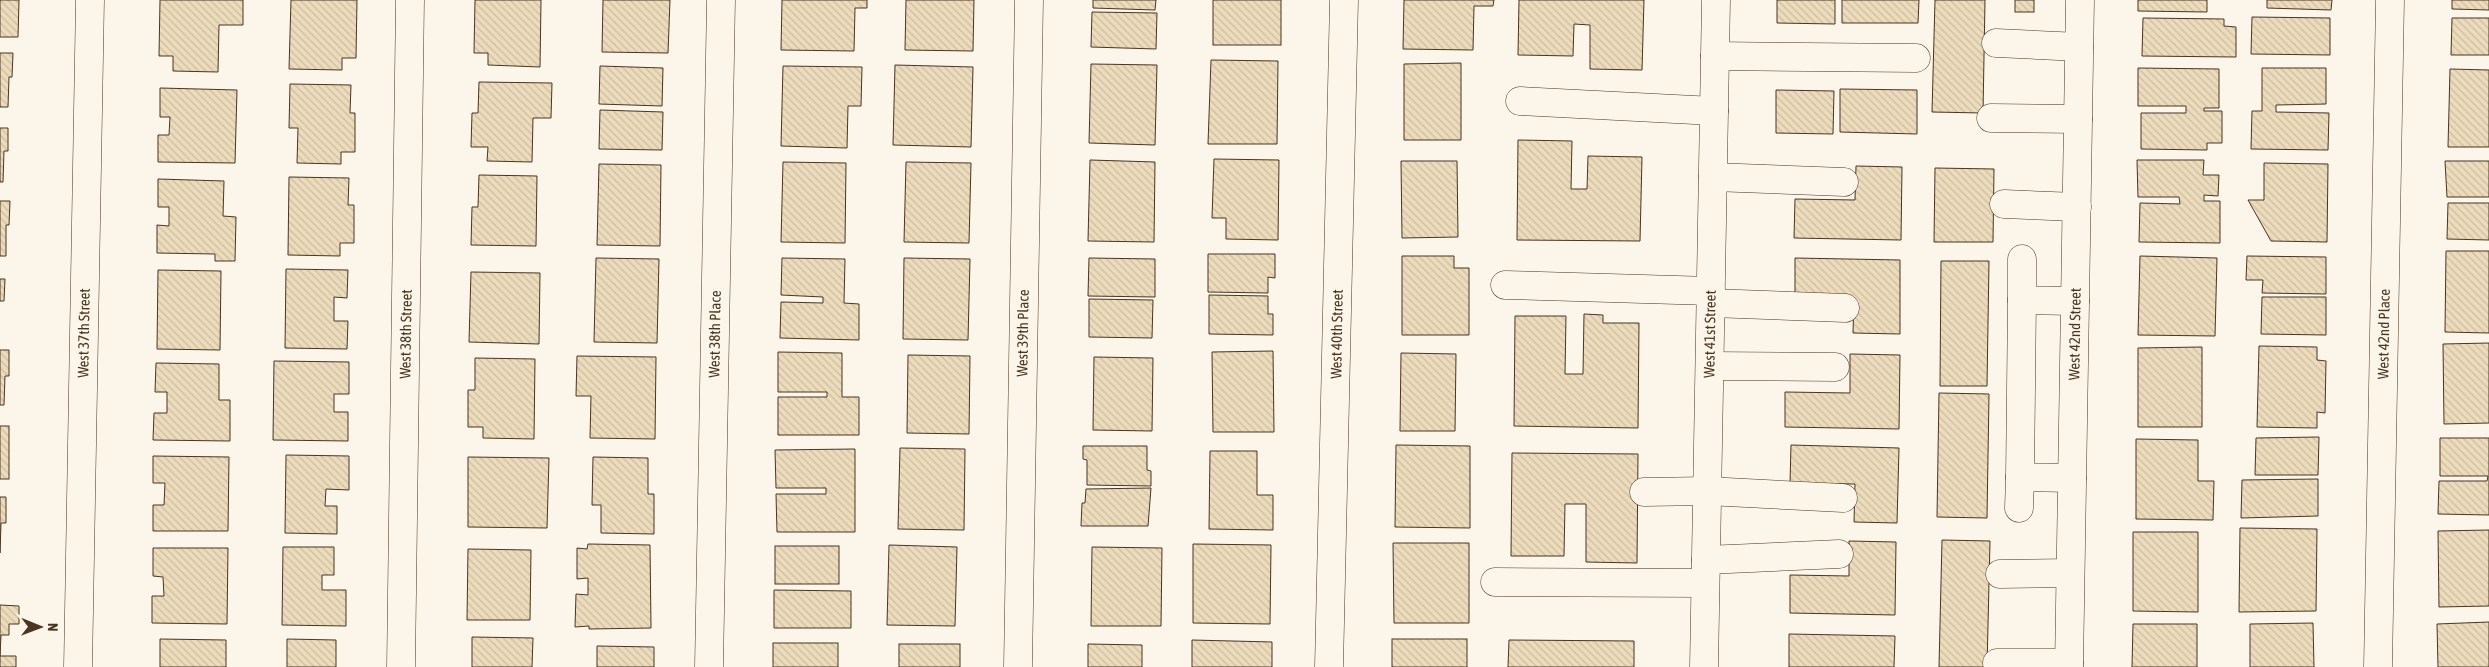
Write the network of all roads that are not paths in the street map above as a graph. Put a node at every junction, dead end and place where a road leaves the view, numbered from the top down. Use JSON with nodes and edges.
{"nodes":[{"id":1,"x":90,"y":0,"type":"edge"},
{"id":2,"x":410,"y":0,"type":"edge"},
{"id":3,"x":721,"y":0,"type":"edge"},
{"id":4,"x":1029,"y":0,"type":"edge"},
{"id":5,"x":1344,"y":0,"type":"edge"},
{"id":6,"x":1716,"y":0,"type":"edge"},
{"id":7,"x":2080,"y":0,"type":"edge"},
{"id":8,"x":2390,"y":0,"type":"edge"},
{"id":9,"x":1996,"y":43,"type":"dead end"},
{"id":10,"x":2079,"y":47,"type":"junction"},
{"id":11,"x":1715,"y":56,"type":"junction"},
{"id":12,"x":1916,"y":58,"type":"dead end"},
{"id":13,"x":1520,"y":101,"type":"dead end"},
{"id":14,"x":1714,"y":111,"type":"junction"},
{"id":15,"x":1991,"y":118,"type":"dead end"},
{"id":16,"x":2078,"y":119,"type":"junction"},
{"id":17,"x":1713,"y":177,"type":"junction"},
{"id":18,"x":1844,"y":182,"type":"dead end"},
{"id":19,"x":2004,"y":204,"type":"dead end"},
{"id":20,"x":2077,"y":207,"type":"junction"},
{"id":21,"x":2022,"y":259,"type":"dead end"},
{"id":22,"x":1505,"y":285,"type":"dead end"},
{"id":23,"x":1711,"y":297,"type":"junction"},
{"id":24,"x":2022,"y":300,"type":"junction"},
{"id":25,"x":2075,"y":301,"type":"junction"},
{"id":26,"x":1845,"y":308,"type":"dead end"},
{"id":27,"x":1710,"y":366,"type":"junction"},
{"id":28,"x":1835,"y":368,"type":"dead end"},
{"id":29,"x":2020,"y":477,"type":"junction"},
{"id":30,"x":2072,"y":478,"type":"junction"},
{"id":31,"x":1708,"y":491,"type":"junction"},
{"id":32,"x":1644,"y":492,"type":"dead end"},
{"id":33,"x":1843,"y":498,"type":"dead end"},
{"id":34,"x":2019,"y":508,"type":"dead end"},
{"id":35,"x":1839,"y":554,"type":"dead end"},
{"id":36,"x":1706,"y":571,"type":"junction"},
{"id":37,"x":2070,"y":572,"type":"junction"},
{"id":38,"x":2000,"y":574,"type":"dead end"},
{"id":39,"x":1495,"y":582,"type":"dead end"},
{"id":40,"x":1996,"y":663,"type":"dead end"},
{"id":41,"x":2069,"y":665,"type":"edge"},
{"id":42,"x":78,"y":667,"type":"edge"},
{"id":43,"x":402,"y":667,"type":"edge"},
{"id":44,"x":709,"y":667,"type":"edge"},
{"id":45,"x":1018,"y":667,"type":"edge"},
{"id":46,"x":1329,"y":667,"type":"edge"},
{"id":47,"x":1704,"y":667,"type":"edge"},
{"id":48,"x":2378,"y":667,"type":"edge"}],
"edges":[{"from":1,"to":42,"type":"street","name":"West 37th Street"},
{"from":2,"to":43,"type":"street","name":"West 38th Street"},
{"from":3,"to":44,"type":"street","name":"West 38th Place"},
{"from":4,"to":45,"type":"street","name":"West 39th Place"},
{"from":5,"to":46,"type":"street","name":"West 40th Street"},
{"from":6,"to":11,"type":"street","name":"West 41st Street"},
{"from":7,"to":10,"type":"street","name":"West 42nd Street"},
{"from":8,"to":48,"type":"street","name":"West 42nd Place"},
{"from":9,"to":10,"type":"street"},
{"from":10,"to":16,"type":"street","name":"West 42nd Street"},
{"from":11,"to":12,"type":"street"},
{"from":11,"to":14,"type":"street","name":"West 41st Street"},
{"from":13,"to":14,"type":"street"},
{"from":14,"to":17,"type":"street","name":"West 41st Street"},
{"from":15,"to":16,"type":"street"},
{"from":16,"to":20,"type":"street","name":"West 42nd Street"},
{"from":17,"to":18,"type":"street"},
{"from":17,"to":23,"type":"street","name":"West 41st Street"},
{"from":19,"to":20,"type":"street"},
{"from":20,"to":25,"type":"street","name":"West 42nd Street"},
{"from":21,"to":24,"type":"street"},
{"from":22,"to":23,"type":"street"},
{"from":23,"to":26,"type":"street"},
{"from":23,"to":27,"type":"street","name":"West 41st Street"},
{"from":24,"to":25,"type":"street"},
{"from":24,"to":29,"type":"street"},
{"from":25,"to":30,"type":"street","name":"West 42nd Street"},
{"from":27,"to":28,"type":"street"},
{"from":27,"to":31,"type":"street","name":"West 41st Street"},
{"from":29,"to":30,"type":"street"},
{"from":29,"to":34,"type":"street"},
{"from":30,"to":37,"type":"street","name":"West 42nd Street"},
{"from":31,"to":32,"type":"street"},
{"from":31,"to":33,"type":"street"},
{"from":31,"to":36,"type":"street","name":"West 41st Street"},
{"from":35,"to":36,"type":"street"},
{"from":36,"to":39,"type":"street"},
{"from":36,"to":47,"type":"street","name":"West 41st Street"},
{"from":37,"to":38,"type":"street"},
{"from":37,"to":41,"type":"street","name":"West 42nd Street"},
{"from":40,"to":41,"type":"street"}]}
